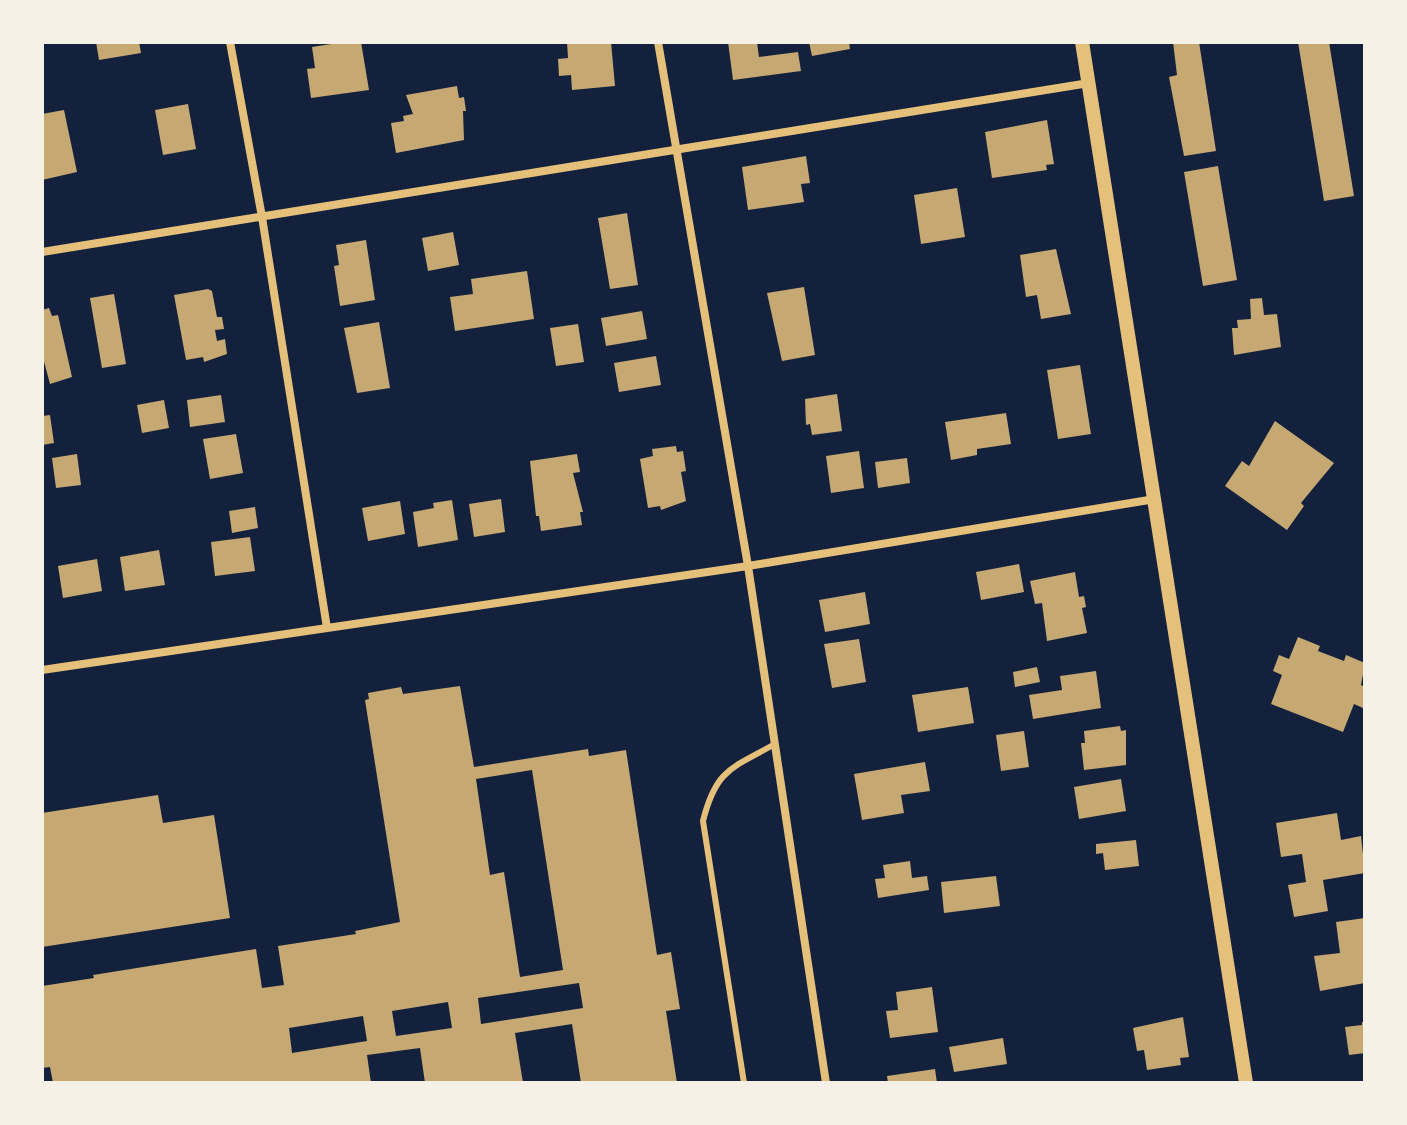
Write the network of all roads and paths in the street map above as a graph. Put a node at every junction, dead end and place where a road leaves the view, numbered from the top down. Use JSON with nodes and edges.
{"nodes":[{"id":1,"x":230,"y":42,"type":"edge"},
{"id":2,"x":658,"y":42,"type":"edge"},
{"id":3,"x":1082,"y":42,"type":"edge"},
{"id":4,"x":1089,"y":83,"type":"junction"},
{"id":5,"x":674,"y":151,"type":"junction"},
{"id":6,"x":262,"y":217,"type":"junction"},
{"id":7,"x":42,"y":252,"type":"edge"},
{"id":8,"x":1155,"y":499,"type":"junction"},
{"id":9,"x":748,"y":566,"type":"junction"},
{"id":10,"x":327,"y":628,"type":"junction"},
{"id":11,"x":42,"y":670,"type":"edge"},
{"id":12,"x":775,"y":744,"type":"junction"},
{"id":13,"x":744,"y":1083,"type":"edge"},
{"id":14,"x":826,"y":1083,"type":"edge"},
{"id":15,"x":1246,"y":1083,"type":"edge"}],
"edges":[{"from":1,"to":6,"type":"street"},
{"from":2,"to":5,"type":"street"},
{"from":3,"to":4,"type":"street"},
{"from":4,"to":5,"type":"street"},
{"from":4,"to":8,"type":"street"},
{"from":5,"to":6,"type":"street"},
{"from":5,"to":9,"type":"street"},
{"from":6,"to":7,"type":"street"},
{"from":6,"to":10,"type":"street"},
{"from":8,"to":9,"type":"street"},
{"from":8,"to":15,"type":"street"},
{"from":9,"to":10,"type":"street"},
{"from":9,"to":12,"type":"street"},
{"from":10,"to":11,"type":"street"},
{"from":12,"to":13,"type":"lane"},
{"from":12,"to":14,"type":"street"}]}
